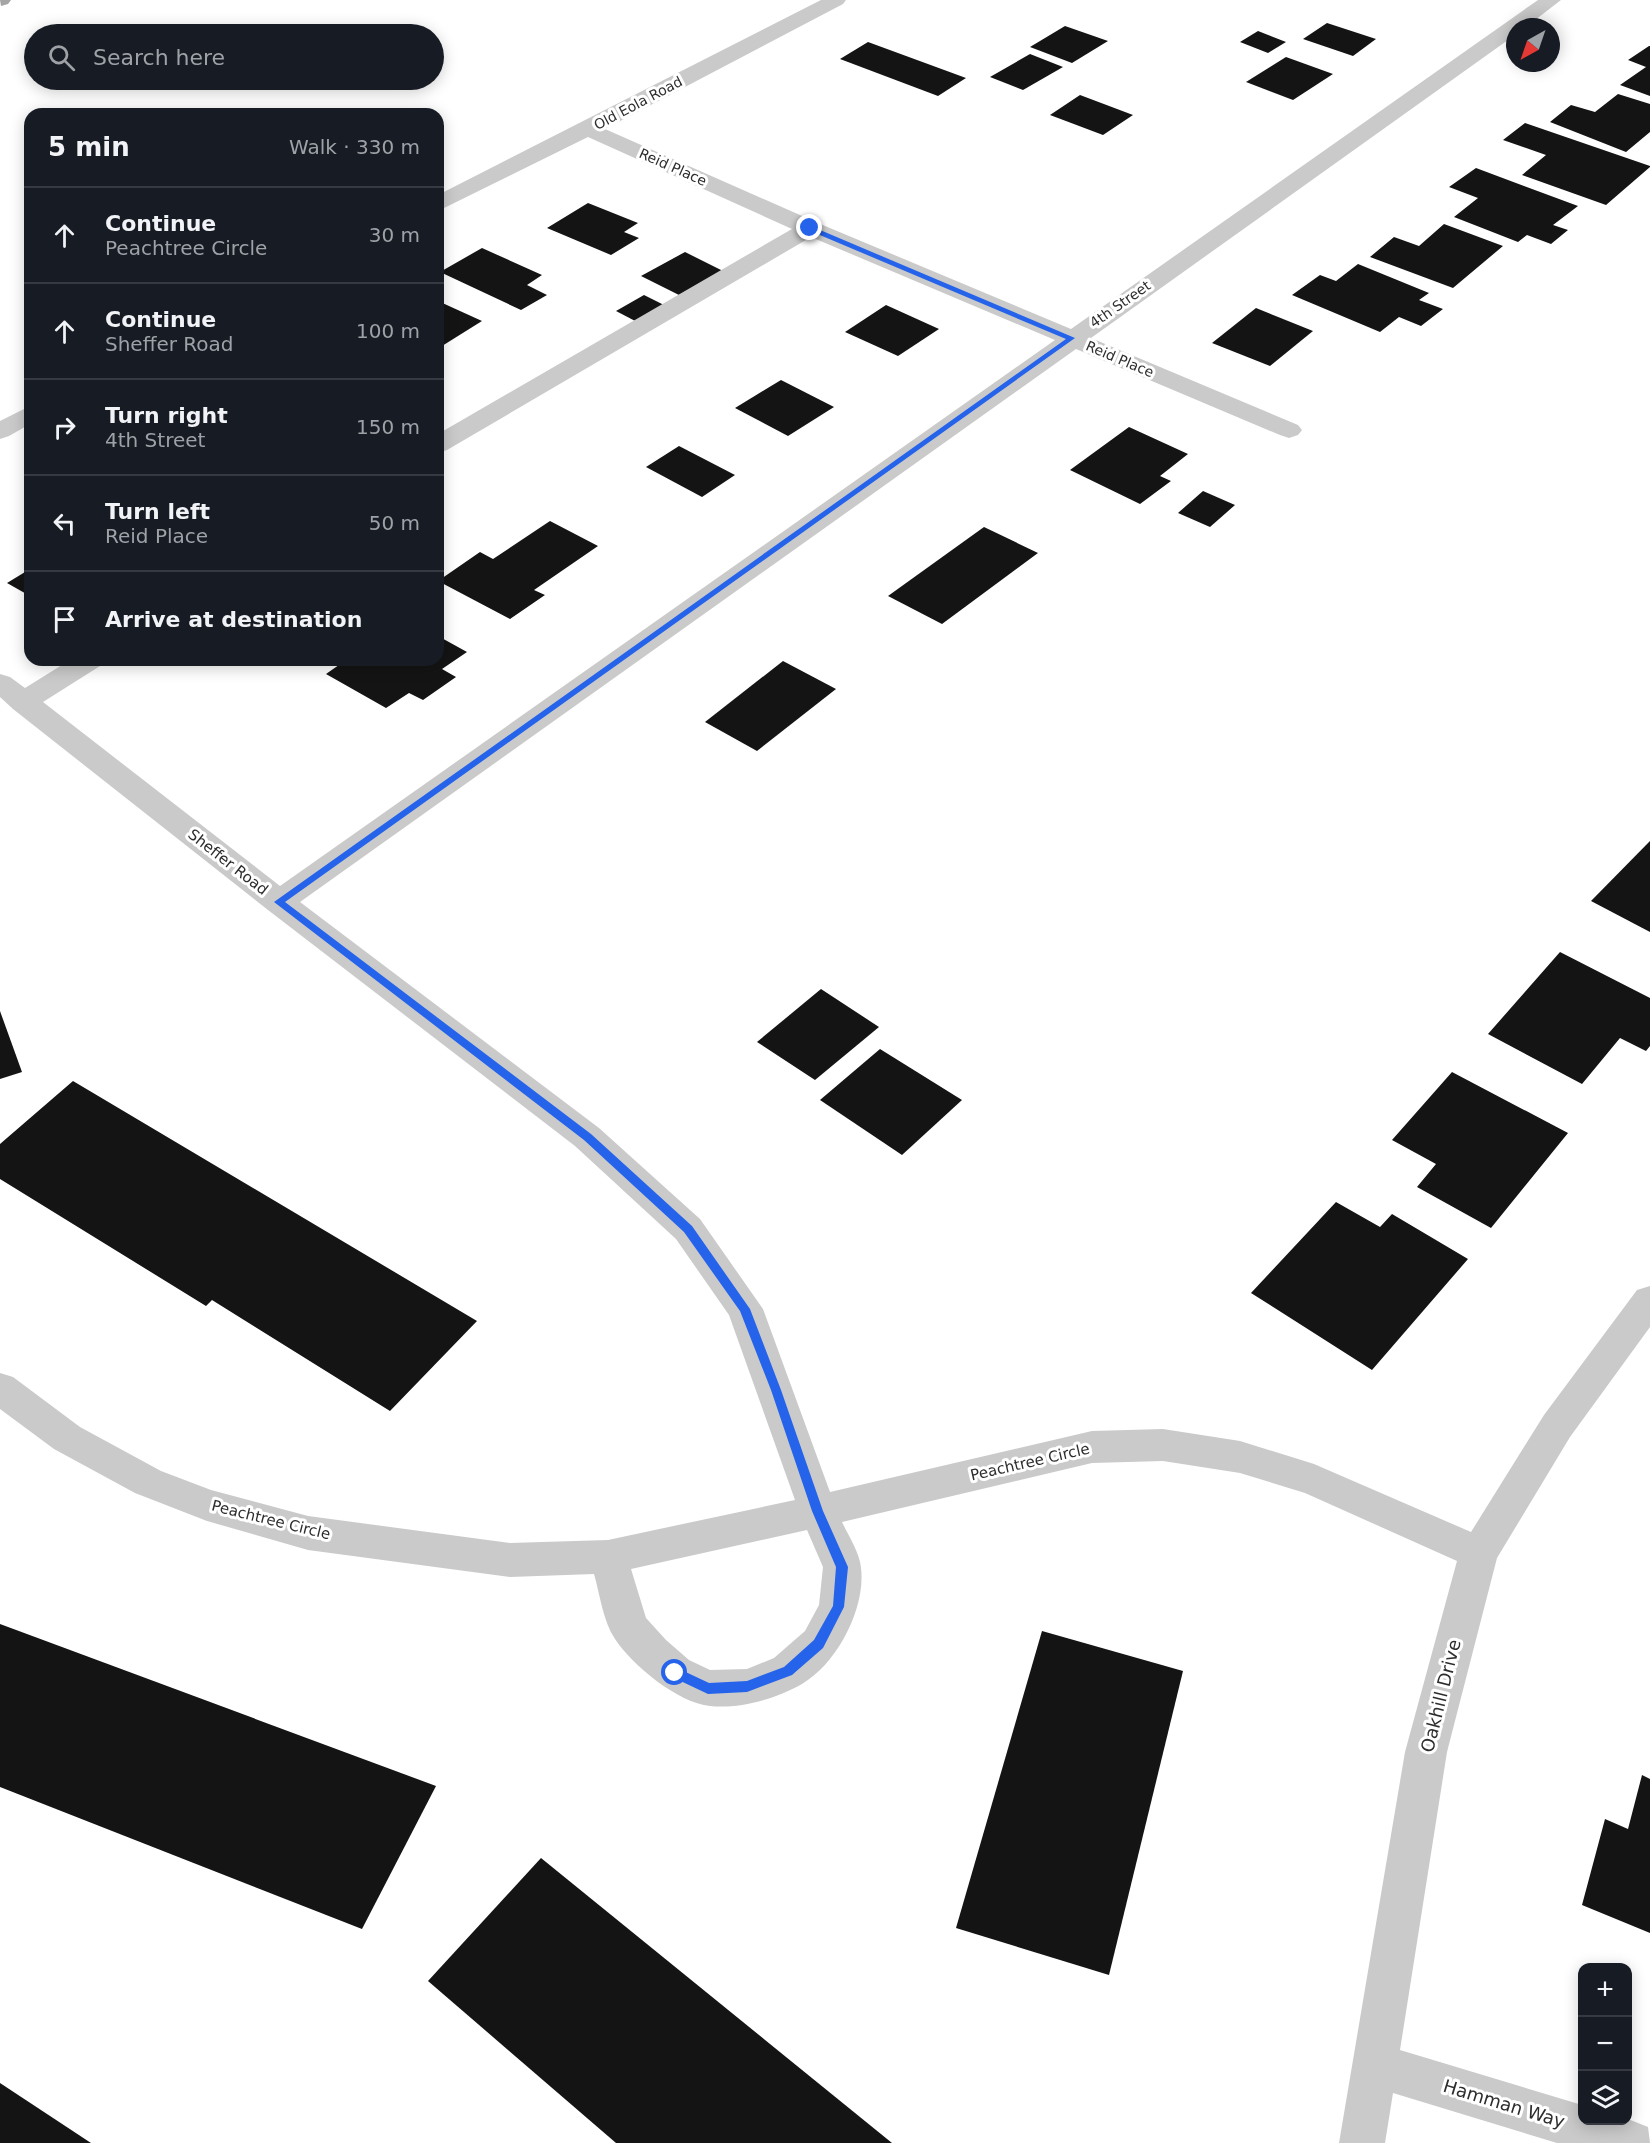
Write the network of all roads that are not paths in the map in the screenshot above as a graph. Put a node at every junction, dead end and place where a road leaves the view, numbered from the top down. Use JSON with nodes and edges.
{"nodes":[{"id":1,"x":836,"y":0,"type":"edge"},
{"id":2,"x":1551,"y":0,"type":"edge"},
{"id":3,"x":588,"y":129,"type":"junction"},
{"id":4,"x":444,"y":201,"type":"edge"},
{"id":5,"x":810,"y":228,"type":"junction"},
{"id":6,"x":1072,"y":338,"type":"junction"},
{"id":7,"x":24,"y":417,"type":"edge"},
{"id":8,"x":1288,"y":430,"type":"dead end"},
{"id":9,"x":0,"y":431,"type":"edge"},
{"id":10,"x":444,"y":442,"type":"edge"},
{"id":11,"x":75,"y":666,"type":"edge"},
{"id":12,"x":11,"y":692,"type":"edge"},
{"id":13,"x":279,"y":902,"type":"junction"},
{"id":14,"x":1650,"y":1299,"type":"edge"},
{"id":15,"x":0,"y":1388,"type":"edge"},
{"id":16,"x":818,"y":1511,"type":"junction"},
{"id":17,"x":1479,"y":1553,"type":"junction"},
{"id":18,"x":608,"y":1557,"type":"junction"},
{"id":19,"x":1376,"y":2065,"type":"junction"},
{"id":20,"x":1362,"y":2143,"type":"edge"},
{"id":21,"x":1632,"y":2143,"type":"edge"}],
"edges":[{"from":1,"to":3,"type":"street","name":"Old Eola Road"},
{"from":2,"to":6,"type":"street","name":"4th Street"},
{"from":3,"to":4,"type":"street","name":"Old Eola Road"},
{"from":3,"to":5,"type":"street","name":"Reid Place"},
{"from":5,"to":6,"type":"street","name":"Reid Place"},
{"from":5,"to":10,"type":"street"},
{"from":6,"to":8,"type":"street","name":"Reid Place"},
{"from":6,"to":13,"type":"street","name":"4th Street"},
{"from":7,"to":9,"type":"street"},
{"from":11,"to":12,"type":"street"},
{"from":12,"to":13,"type":"street","name":"Sheffer Road"},
{"from":13,"to":16,"type":"street","name":"Sheffer Road"},
{"from":14,"to":17,"type":"street","name":"Oakhill Drive"},
{"from":15,"to":18,"type":"street","name":"Peachtree Circle"},
{"from":16,"to":17,"type":"street","name":"Peachtree Circle"},
{"from":16,"to":18,"type":"street","name":"Peachtree Circle"},
{"from":16,"to":18,"type":"street"},
{"from":17,"to":19,"type":"street","name":"Oakhill Drive"},
{"from":19,"to":20,"type":"street","name":"Oakhill Drive"},
{"from":19,"to":21,"type":"street","name":"Hamman Way"}]}
